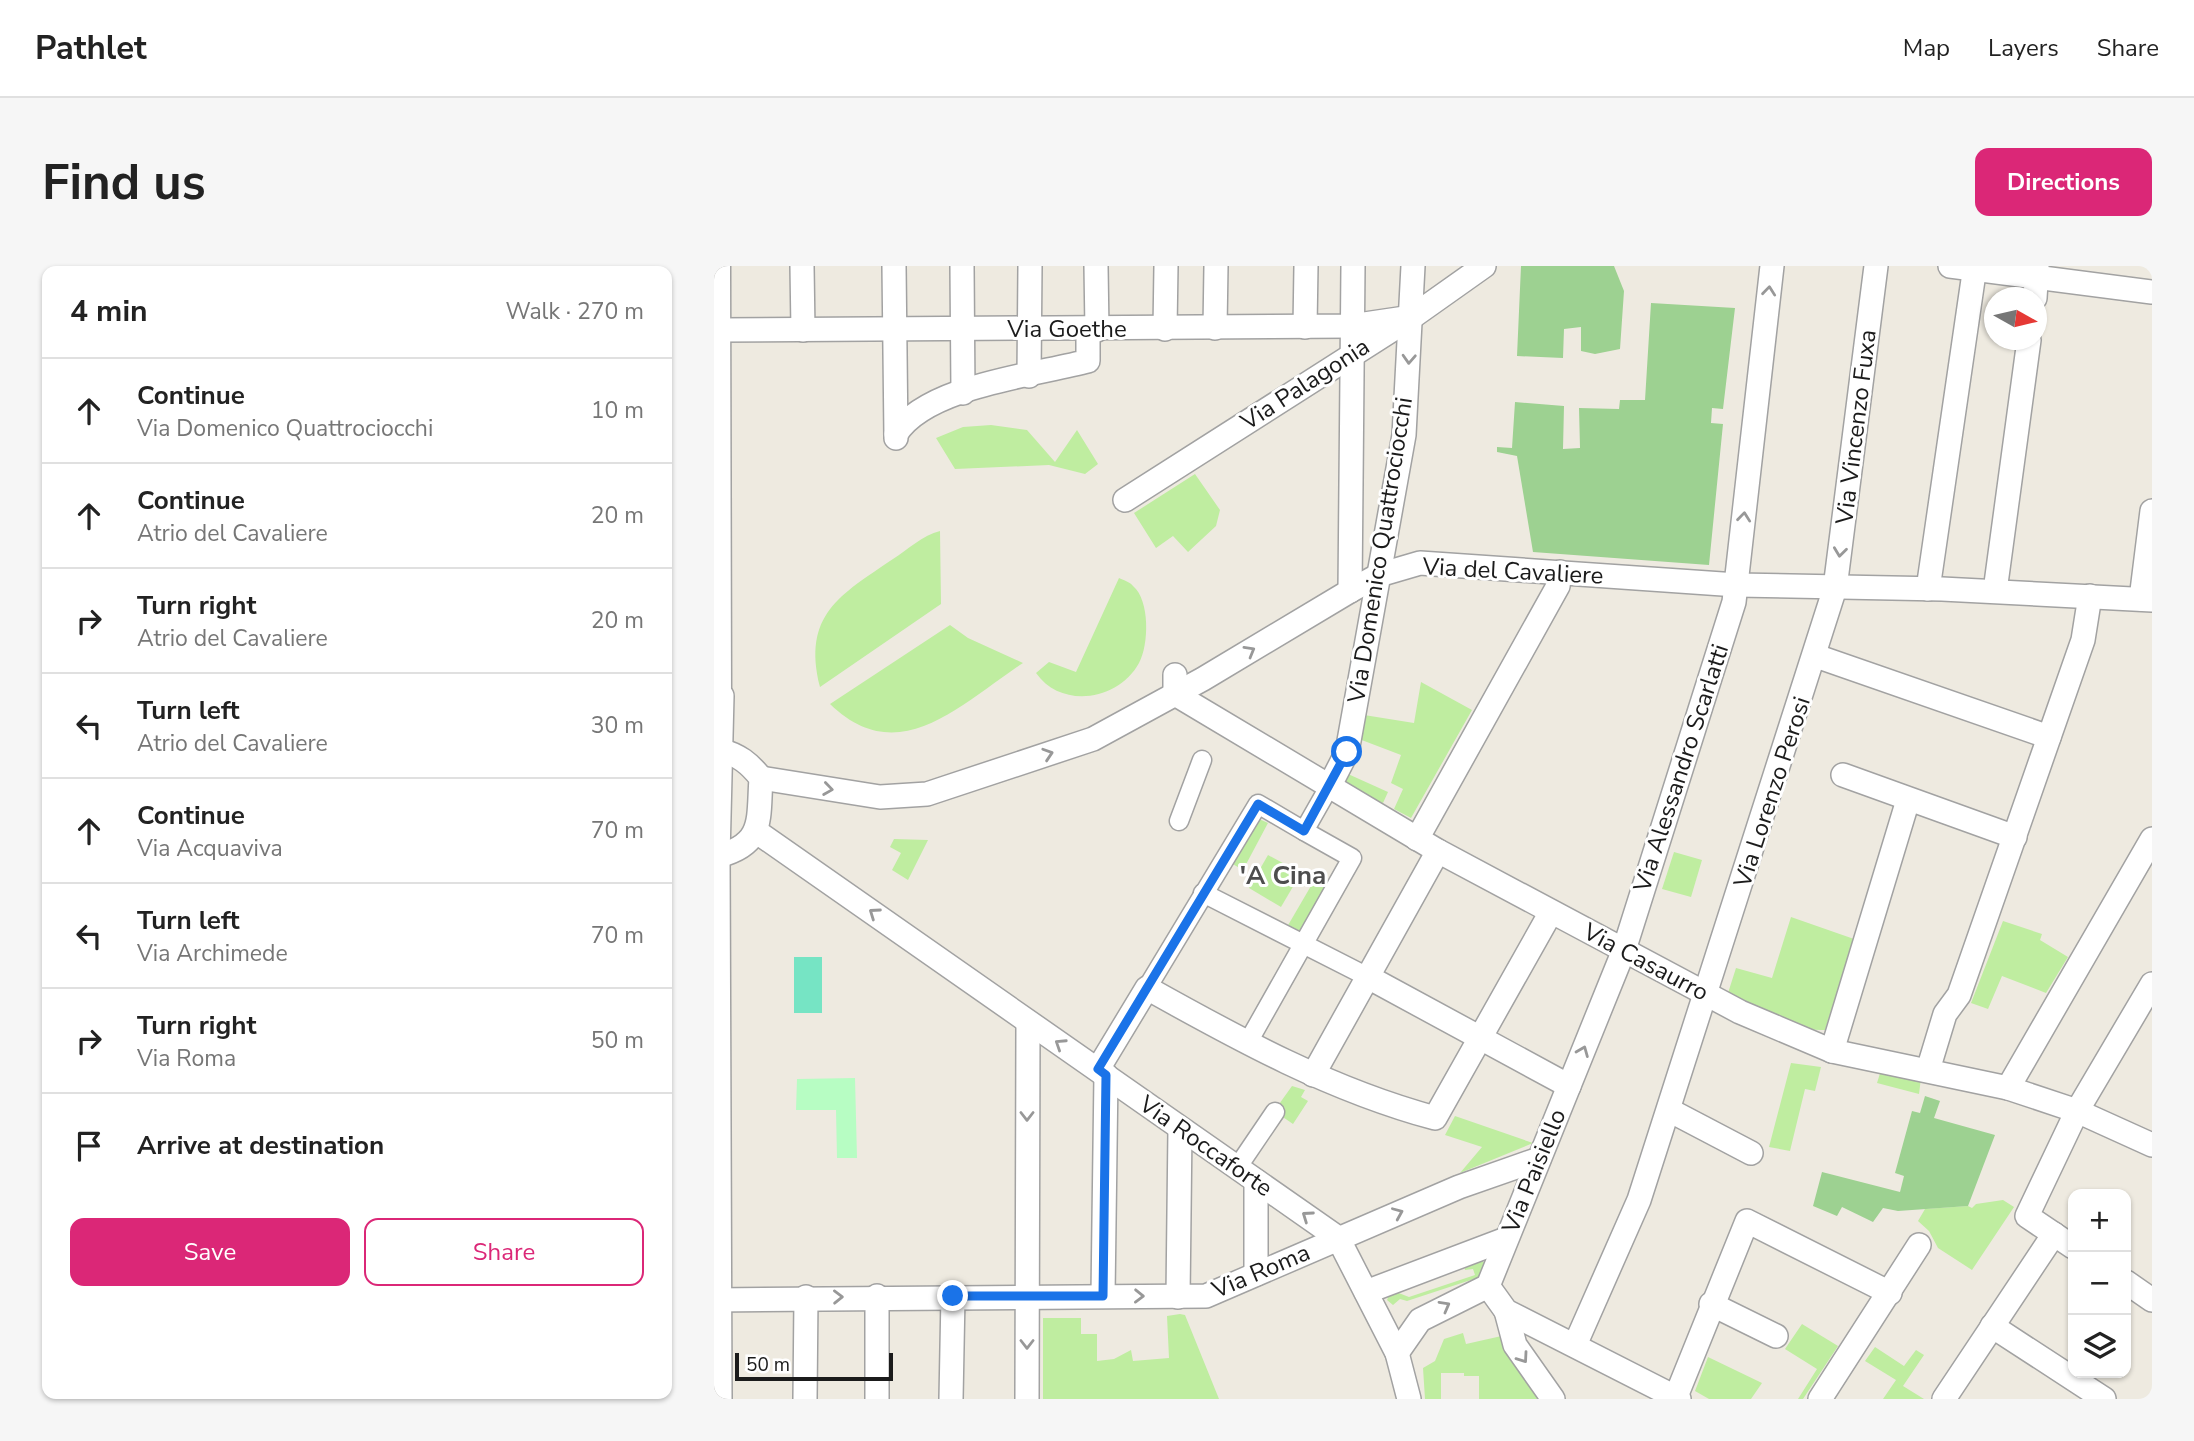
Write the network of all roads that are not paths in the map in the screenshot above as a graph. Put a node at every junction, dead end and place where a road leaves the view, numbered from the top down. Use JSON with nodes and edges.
{"nodes":[{"id":1,"x":721,"y":266,"type":"edge"},
{"id":2,"x":802,"y":266,"type":"edge"},
{"id":3,"x":894,"y":266,"type":"edge"},
{"id":4,"x":962,"y":266,"type":"edge"},
{"id":5,"x":1030,"y":266,"type":"edge"},
{"id":6,"x":1096,"y":266,"type":"edge"},
{"id":7,"x":1166,"y":266,"type":"edge"},
{"id":8,"x":1216,"y":266,"type":"edge"},
{"id":9,"x":1306,"y":266,"type":"edge"},
{"id":10,"x":1353,"y":266,"type":"edge"},
{"id":11,"x":1413,"y":266,"type":"edge"},
{"id":12,"x":1772,"y":266,"type":"edge"},
{"id":13,"x":1876,"y":266,"type":"edge"},
{"id":14,"x":1950,"y":266,"type":"edge"},
{"id":15,"x":1975,"y":268,"type":"edge"},
{"id":16,"x":1472,"y":270,"type":"edge"},
{"id":17,"x":2037,"y":280,"type":"edge"},
{"id":18,"x":2152,"y":292,"type":"edge"},
{"id":19,"x":1412,"y":317,"type":"junction"},
{"id":20,"x":1351,"y":326,"type":"junction"},
{"id":21,"x":1305,"y":327,"type":"junction"},
{"id":22,"x":1215,"y":328,"type":"junction"},
{"id":23,"x":962,"y":329,"type":"junction"},
{"id":24,"x":1030,"y":329,"type":"junction"},
{"id":25,"x":1165,"y":329,"type":"junction"},
{"id":26,"x":721,"y":330,"type":"junction"},
{"id":27,"x":803,"y":330,"type":"junction"},
{"id":28,"x":896,"y":330,"type":"junction"},
{"id":29,"x":1093,"y":330,"type":"junction"},
{"id":30,"x":2028,"y":350,"type":"edge"},
{"id":31,"x":1351,"y":353,"type":"junction"},
{"id":32,"x":1029,"y":376,"type":"junction"},
{"id":33,"x":962,"y":393,"type":"junction"},
{"id":34,"x":1125,"y":500,"type":"dead end"},
{"id":35,"x":2152,"y":511,"type":"edge"},
{"id":36,"x":1560,"y":572,"type":"junction"},
{"id":37,"x":1379,"y":575,"type":"junction"},
{"id":38,"x":1737,"y":585,"type":"junction"},
{"id":39,"x":1835,"y":589,"type":"junction"},
{"id":40,"x":1928,"y":589,"type":"junction"},
{"id":41,"x":1350,"y":591,"type":"junction"},
{"id":42,"x":1995,"y":592,"type":"junction"},
{"id":43,"x":2090,"y":596,"type":"junction"},
{"id":44,"x":2146,"y":600,"type":"edge"},
{"id":45,"x":1815,"y":656,"type":"junction"},
{"id":46,"x":1175,"y":685,"type":"junction"},
{"id":47,"x":719,"y":693,"type":"edge"},
{"id":48,"x":2049,"y":737,"type":"junction"},
{"id":49,"x":717,"y":750,"type":"edge"},
{"id":50,"x":1202,"y":760,"type":"dead end"},
{"id":51,"x":1843,"y":775,"type":"dead end"},
{"id":52,"x":761,"y":778,"type":"junction"},
{"id":53,"x":1329,"y":787,"type":"junction"},
{"id":54,"x":1908,"y":800,"type":"junction"},
{"id":55,"x":1180,"y":821,"type":"dead end"},
{"id":56,"x":1304,"y":831,"type":"junction"},
{"id":57,"x":757,"y":832,"type":"junction"},
{"id":58,"x":2015,"y":837,"type":"junction"},
{"id":59,"x":1417,"y":839,"type":"junction"},
{"id":60,"x":2152,"y":839,"type":"edge"},
{"id":61,"x":1438,"y":852,"type":"junction"},
{"id":62,"x":716,"y":856,"type":"edge"},
{"id":63,"x":1203,"y":893,"type":"junction"},
{"id":64,"x":1552,"y":912,"type":"junction"},
{"id":65,"x":1304,"y":944,"type":"junction"},
{"id":66,"x":1623,"y":950,"type":"junction"},
{"id":67,"x":1368,"y":977,"type":"junction"},
{"id":68,"x":2152,"y":984,"type":"edge"},
{"id":69,"x":1147,"y":988,"type":"junction"},
{"id":70,"x":1707,"y":995,"type":"junction"},
{"id":71,"x":1028,"y":1023,"type":"junction"},
{"id":72,"x":1480,"y":1037,"type":"junction"},
{"id":73,"x":1247,"y":1044,"type":"junction"},
{"id":74,"x":1832,"y":1051,"type":"junction"},
{"id":75,"x":1928,"y":1070,"type":"junction"},
{"id":76,"x":1102,"y":1072,"type":"junction"},
{"id":77,"x":1313,"y":1075,"type":"junction"},
{"id":78,"x":1569,"y":1086,"type":"junction"},
{"id":79,"x":2008,"y":1088,"type":"junction"},
{"id":80,"x":716,"y":1106,"type":"edge"},
{"id":81,"x":1669,"y":1110,"type":"junction"},
{"id":82,"x":2077,"y":1111,"type":"junction"},
{"id":83,"x":1275,"y":1112,"type":"dead end"},
{"id":84,"x":1180,"y":1129,"type":"junction"},
{"id":85,"x":2152,"y":1146,"type":"edge"},
{"id":86,"x":1751,"y":1153,"type":"dead end"},
{"id":87,"x":1539,"y":1159,"type":"junction"},
{"id":88,"x":1237,"y":1168,"type":"junction"},
{"id":89,"x":716,"y":1171,"type":"edge"},
{"id":90,"x":1256,"y":1181,"type":"junction"},
{"id":91,"x":2054,"y":1234,"type":"junction"},
{"id":92,"x":1338,"y":1238,"type":"junction"},
{"id":93,"x":1506,"y":1239,"type":"junction"},
{"id":94,"x":2068,"y":1244,"type":"edge"},
{"id":95,"x":1919,"y":1245,"type":"dead end"},
{"id":96,"x":1256,"y":1273,"type":"junction"},
{"id":97,"x":2131,"y":1285,"type":"edge"},
{"id":98,"x":1488,"y":1286,"type":"junction"},
{"id":99,"x":1366,"y":1292,"type":"junction"},
{"id":100,"x":1890,"y":1293,"type":"junction"},
{"id":101,"x":877,"y":1296,"type":"junction"},
{"id":102,"x":953,"y":1296,"type":"junction"},
{"id":103,"x":1027,"y":1296,"type":"junction"},
{"id":104,"x":1103,"y":1296,"type":"junction"},
{"id":105,"x":806,"y":1297,"type":"junction"},
{"id":106,"x":1178,"y":1297,"type":"junction"},
{"id":107,"x":717,"y":1300,"type":"edge"},
{"id":108,"x":2152,"y":1300,"type":"edge"},
{"id":109,"x":1711,"y":1304,"type":"junction"},
{"id":110,"x":1506,"y":1311,"type":"junction"},
{"id":111,"x":1992,"y":1326,"type":"junction"},
{"id":112,"x":1776,"y":1336,"type":"dead end"},
{"id":113,"x":1575,"y":1345,"type":"junction"},
{"id":114,"x":1397,"y":1353,"type":"junction"},
{"id":115,"x":1676,"y":1398,"type":"edge"},
{"id":116,"x":720,"y":1399,"type":"edge"},
{"id":117,"x":805,"y":1399,"type":"edge"},
{"id":118,"x":877,"y":1399,"type":"edge"},
{"id":119,"x":951,"y":1399,"type":"edge"},
{"id":120,"x":1027,"y":1399,"type":"edge"},
{"id":121,"x":1409,"y":1399,"type":"edge"},
{"id":122,"x":1553,"y":1399,"type":"edge"},
{"id":123,"x":1820,"y":1399,"type":"edge"},
{"id":124,"x":1944,"y":1399,"type":"edge"},
{"id":125,"x":2104,"y":1399,"type":"edge"}],
"edges":[{"from":1,"to":26,"type":"street"},
{"from":2,"to":27,"type":"street"},
{"from":3,"to":28,"type":"street"},
{"from":4,"to":23,"type":"street"},
{"from":5,"to":24,"type":"street"},
{"from":6,"to":29,"type":"street"},
{"from":7,"to":25,"type":"street"},
{"from":8,"to":22,"type":"street"},
{"from":9,"to":21,"type":"street"},
{"from":10,"to":20,"type":"street"},
{"from":11,"to":19,"type":"street","name":"Via Domenico Quattrociocchi"},
{"from":38,"to":12,"type":"street","name":"Via Alessandro Scarlatti","one_way":true},
{"from":13,"to":39,"type":"street","name":"Via Vincenzo Fuxa","one_way":true},
{"from":14,"to":15,"type":"street"},
{"from":15,"to":17,"type":"street"},
{"from":15,"to":40,"type":"street"},
{"from":16,"to":19,"type":"street","name":"Via Palagonia"},
{"from":17,"to":18,"type":"street"},
{"from":19,"to":20,"type":"street","name":"Via Goethe"},
{"from":19,"to":31,"type":"street","name":"Via Palagonia"},
{"from":19,"to":37,"type":"street","name":"Via Domenico Quattrociocchi","one_way":true},
{"from":20,"to":21,"type":"street","name":"Via Goethe"},
{"from":20,"to":31,"type":"street"},
{"from":21,"to":22,"type":"street","name":"Via Goethe"},
{"from":22,"to":25,"type":"street","name":"Via Goethe"},
{"from":23,"to":24,"type":"street","name":"Via Goethe"},
{"from":23,"to":28,"type":"street","name":"Via Goethe"},
{"from":23,"to":33,"type":"street"},
{"from":24,"to":29,"type":"street","name":"Via Goethe"},
{"from":24,"to":32,"type":"street"},
{"from":25,"to":29,"type":"street","name":"Via Goethe"},
{"from":26,"to":27,"type":"street","name":"Via Goethe"},
{"from":26,"to":47,"type":"street"},
{"from":27,"to":28,"type":"street","name":"Via Goethe"},
{"from":28,"to":33,"type":"street"},
{"from":29,"to":32,"type":"street"},
{"from":30,"to":42,"type":"street"},
{"from":31,"to":34,"type":"street","name":"Via Palagonia"},
{"from":31,"to":41,"type":"street"},
{"from":32,"to":33,"type":"street"},
{"from":35,"to":44,"type":"street"},
{"from":36,"to":37,"type":"street","name":"Via del Cavaliere"},
{"from":36,"to":38,"type":"street","name":"Via del Cavaliere"},
{"from":36,"to":59,"type":"street"},
{"from":37,"to":41,"type":"street","name":"Via del Cavaliere"},
{"from":37,"to":53,"type":"street","name":"Via Domenico Quattrociocchi"},
{"from":38,"to":39,"type":"street","name":"Via del Cavaliere"},
{"from":38,"to":66,"type":"street","name":"Via Alessandro Scarlatti"},
{"from":39,"to":40,"type":"street","name":"Via del Cavaliere"},
{"from":39,"to":45,"type":"street","name":"Via Lorenzo Perosi"},
{"from":40,"to":42,"type":"street","name":"Via del Cavaliere"},
{"from":46,"to":41,"type":"street","name":"Via del Cavaliere","one_way":true},
{"from":42,"to":43,"type":"street","name":"Via del Cavaliere"},
{"from":43,"to":44,"type":"street","name":"Via del Cavaliere"},
{"from":43,"to":48,"type":"street"},
{"from":45,"to":48,"type":"street"},
{"from":45,"to":70,"type":"street","name":"Via Lorenzo Perosi"},
{"from":52,"to":46,"type":"street","name":"Via del Cavaliere","one_way":true},
{"from":46,"to":53,"type":"street","name":"Via Casaurro"},
{"from":47,"to":49,"type":"street"},
{"from":48,"to":58,"type":"street"},
{"from":49,"to":52,"type":"street"},
{"from":49,"to":62,"type":"street"},
{"from":50,"to":55,"type":"street"},
{"from":51,"to":54,"type":"street"},
{"from":52,"to":57,"type":"street"},
{"from":53,"to":56,"type":"street"},
{"from":53,"to":59,"type":"street","name":"Via Casaurro"},
{"from":54,"to":58,"type":"street"},
{"from":54,"to":74,"type":"street"},
{"from":56,"to":63,"type":"street"},
{"from":56,"to":65,"type":"street"},
{"from":57,"to":62,"type":"street"},
{"from":71,"to":57,"type":"street","name":"Via Roccaforte","one_way":true},
{"from":58,"to":75,"type":"street"},
{"from":59,"to":61,"type":"street","name":"Via Casaurro"},
{"from":60,"to":79,"type":"street"},
{"from":61,"to":64,"type":"street","name":"Via Casaurro"},
{"from":61,"to":67,"type":"street"},
{"from":62,"to":80,"type":"street"},
{"from":63,"to":65,"type":"street"},
{"from":63,"to":69,"type":"street"},
{"from":64,"to":66,"type":"street","name":"Via Casaurro"},
{"from":64,"to":72,"type":"street"},
{"from":65,"to":67,"type":"street"},
{"from":65,"to":73,"type":"street"},
{"from":66,"to":70,"type":"street","name":"Via Casaurro"},
{"from":78,"to":66,"type":"street","name":"Via Paisiello","one_way":true},
{"from":67,"to":72,"type":"street"},
{"from":67,"to":77,"type":"street"},
{"from":68,"to":82,"type":"street"},
{"from":69,"to":73,"type":"street"},
{"from":69,"to":76,"type":"street"},
{"from":70,"to":74,"type":"street","name":"Via Casaurro"},
{"from":70,"to":81,"type":"street","name":"Via Lorenzo Perosi"},
{"from":76,"to":71,"type":"street","name":"Via Roccaforte","one_way":true},
{"from":71,"to":103,"type":"street","one_way":true},
{"from":72,"to":77,"type":"street"},
{"from":72,"to":78,"type":"street"},
{"from":73,"to":77,"type":"street"},
{"from":74,"to":75,"type":"street","name":"Via Casaurro"},
{"from":75,"to":79,"type":"street","name":"Via Casaurro"},
{"from":76,"to":84,"type":"street","name":"Via Roccaforte"},
{"from":76,"to":104,"type":"street"},
{"from":78,"to":87,"type":"street","name":"Via Paisiello"},
{"from":79,"to":82,"type":"street","name":"Via Casaurro"},
{"from":80,"to":89,"type":"street"},
{"from":81,"to":86,"type":"street"},
{"from":81,"to":113,"type":"street","name":"Via Lorenzo Perosi"},
{"from":82,"to":85,"type":"street","name":"Via Casaurro"},
{"from":82,"to":91,"type":"street"},
{"from":83,"to":88,"type":"street"},
{"from":84,"to":88,"type":"street","name":"Via Roccaforte"},
{"from":84,"to":106,"type":"street"},
{"from":92,"to":87,"type":"street","name":"Via Roma","one_way":true},
{"from":87,"to":93,"type":"street","name":"Via Paisiello"},
{"from":88,"to":90,"type":"street","name":"Via Roccaforte"},
{"from":89,"to":107,"type":"street"},
{"from":92,"to":90,"type":"street","name":"Via Roccaforte","one_way":true},
{"from":90,"to":96,"type":"street"},
{"from":91,"to":94,"type":"street"},
{"from":91,"to":111,"type":"street"},
{"from":92,"to":96,"type":"street","name":"Via Roma"},
{"from":92,"to":99,"type":"street","name":"Via Roccaforte"},
{"from":93,"to":98,"type":"street","name":"Via Paisiello"},
{"from":93,"to":99,"type":"street"},
{"from":95,"to":100,"type":"street"},
{"from":96,"to":106,"type":"street","name":"Via Roma"},
{"from":97,"to":108,"type":"street"},
{"from":98,"to":110,"type":"street"},
{"from":114,"to":98,"type":"street","one_way":true},
{"from":99,"to":114,"type":"street","name":"Via Roccaforte"},
{"from":100,"to":109,"type":"street"},
{"from":100,"to":123,"type":"street"},
{"from":101,"to":102,"type":"street","name":"Via Roma"},
{"from":105,"to":101,"type":"street","name":"Via Roma","one_way":true},
{"from":101,"to":118,"type":"street"},
{"from":102,"to":103,"type":"street","name":"Via Roma"},
{"from":102,"to":119,"type":"street"},
{"from":103,"to":104,"type":"street","name":"Via Roma"},
{"from":103,"to":120,"type":"street","one_way":true},
{"from":104,"to":106,"type":"street","name":"Via Roma","one_way":true},
{"from":105,"to":107,"type":"street","name":"Via Roma"},
{"from":105,"to":117,"type":"street"},
{"from":107,"to":116,"type":"street"},
{"from":109,"to":112,"type":"street"},
{"from":109,"to":115,"type":"street"},
{"from":110,"to":113,"type":"street"},
{"from":110,"to":122,"type":"street","one_way":true},
{"from":111,"to":124,"type":"street"},
{"from":111,"to":125,"type":"street"},
{"from":113,"to":115,"type":"street"},
{"from":114,"to":121,"type":"street","name":"Via Roccaforte"}]}
